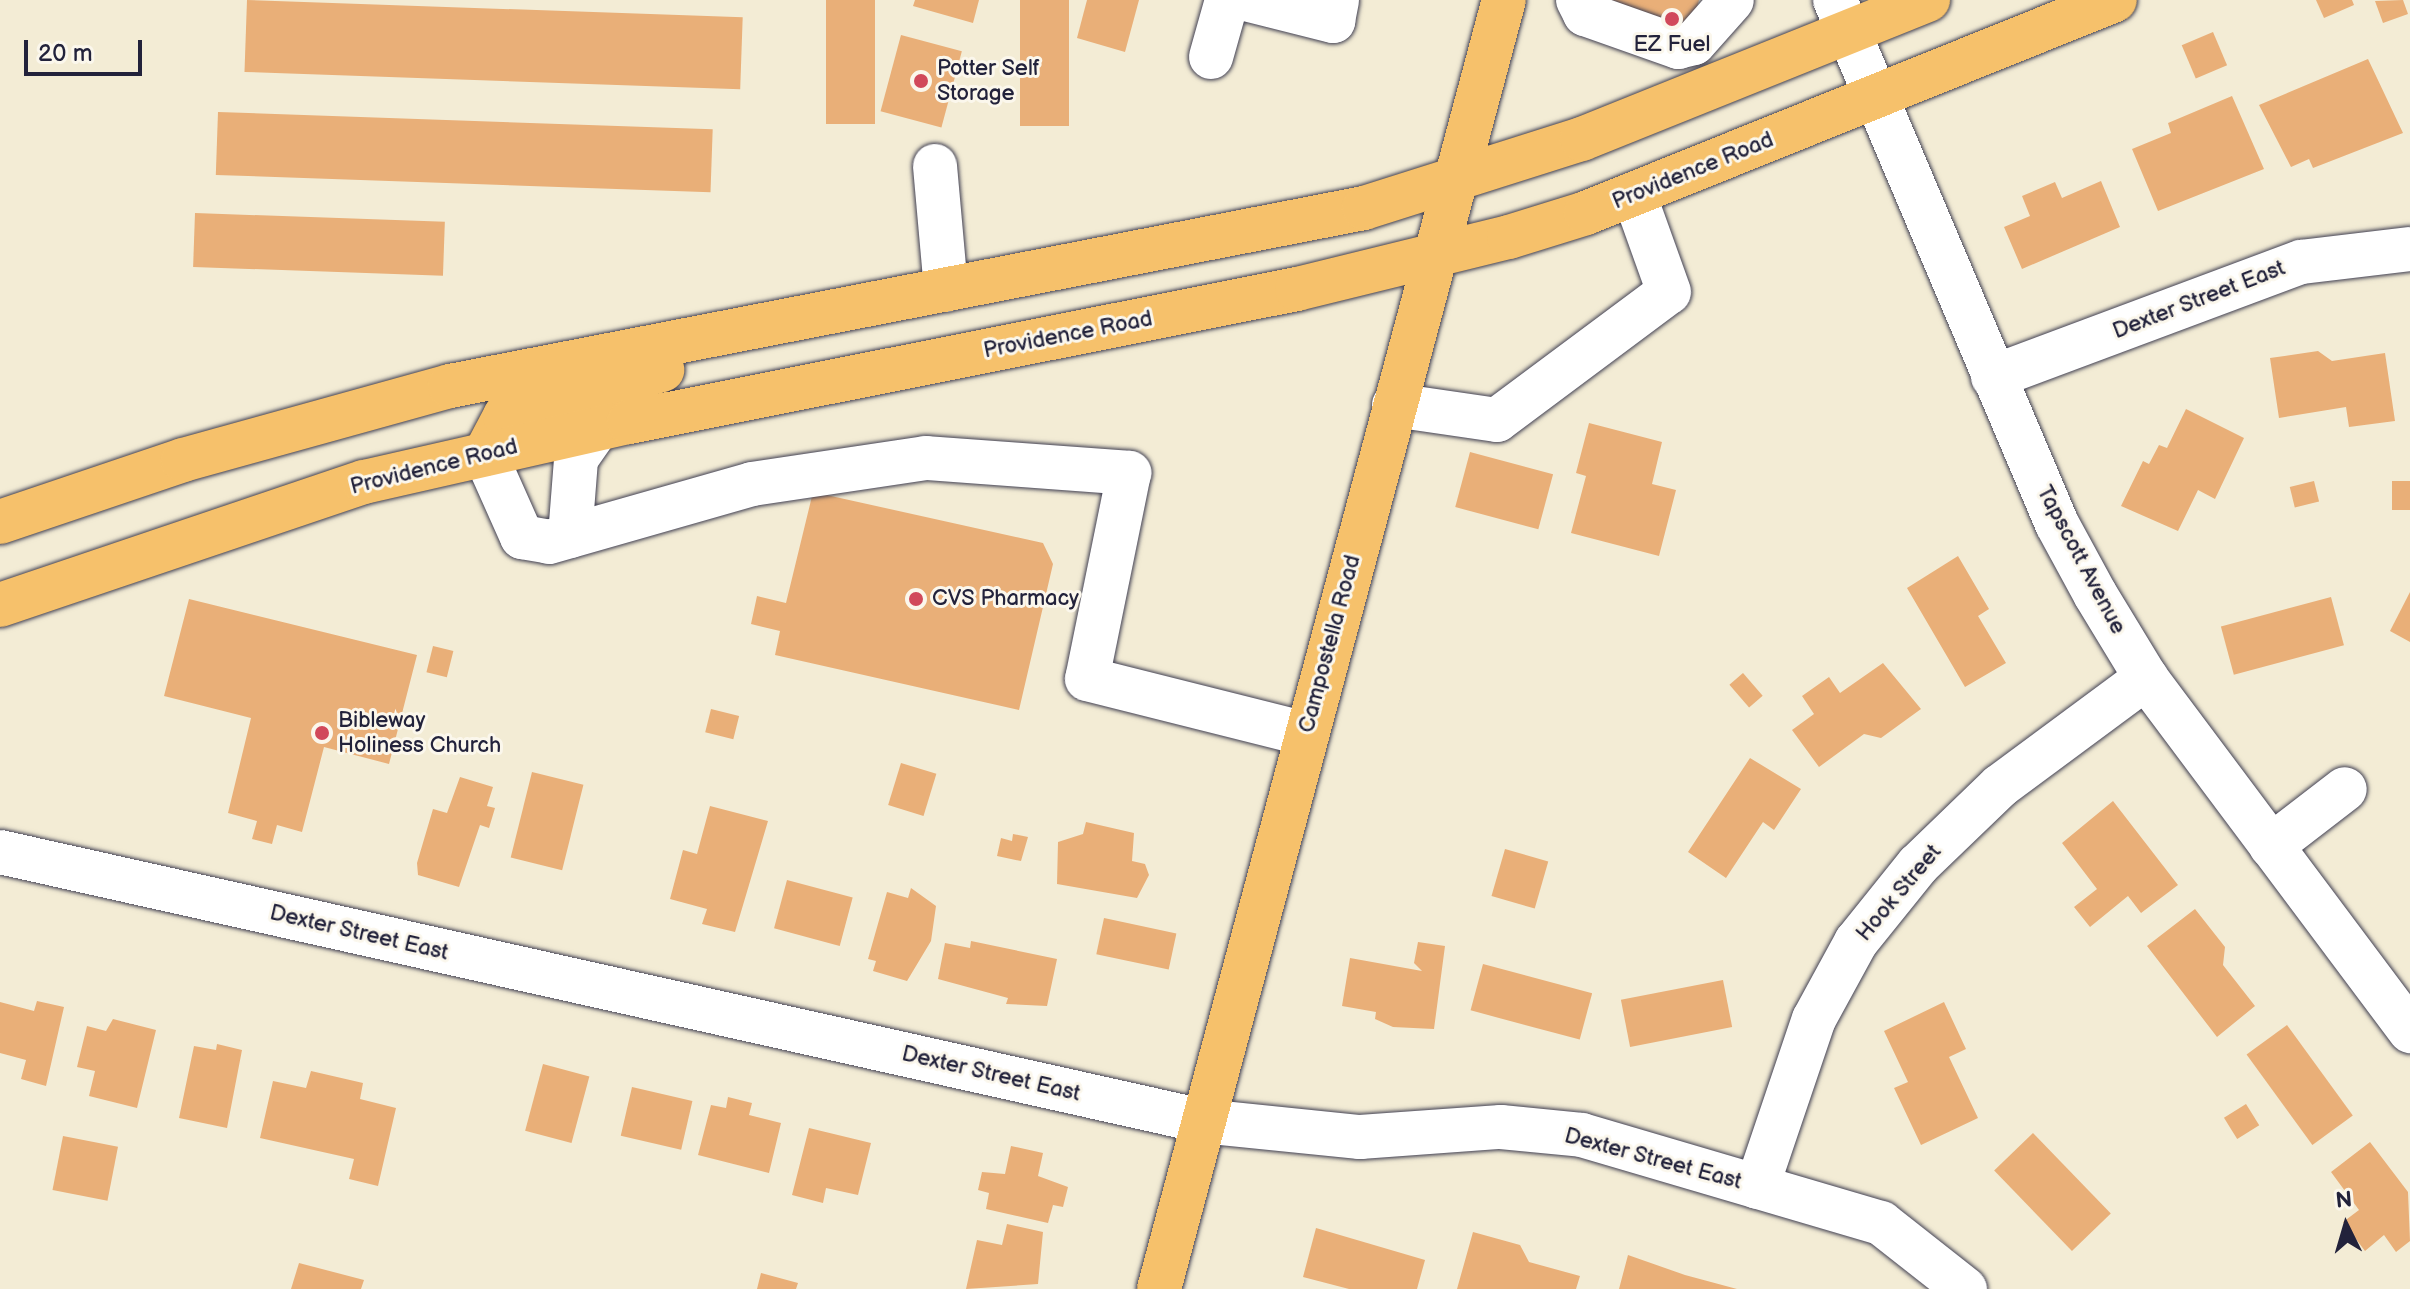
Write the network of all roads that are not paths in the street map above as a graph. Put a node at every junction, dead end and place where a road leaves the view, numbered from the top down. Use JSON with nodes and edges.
{"nodes":[{"id":1,"x":1227,"y":0,"type":"edge"},
{"id":2,"x":1249,"y":0,"type":"edge"},
{"id":3,"x":1337,"y":0,"type":"edge"},
{"id":4,"x":1504,"y":0,"type":"edge"},
{"id":5,"x":1578,"y":0,"type":"edge"},
{"id":6,"x":1732,"y":0,"type":"edge"},
{"id":7,"x":1928,"y":0,"type":"edge"},
{"id":8,"x":2115,"y":0,"type":"edge"},
{"id":9,"x":1842,"y":16,"type":"edge"},
{"id":10,"x":1211,"y":57,"type":"dead end"},
{"id":11,"x":1876,"y":98,"type":"junction"},
{"id":12,"x":935,"y":166,"type":"dead end"},
{"id":13,"x":1455,"y":182,"type":"junction"},
{"id":14,"x":1634,"y":194,"type":"junction"},
{"id":15,"x":2410,"y":249,"type":"edge"},
{"id":16,"x":1435,"y":257,"type":"junction"},
{"id":17,"x":946,"y":290,"type":"junction"},
{"id":18,"x":756,"y":323,"type":"junction"},
{"id":19,"x":1993,"y":377,"type":"junction"},
{"id":20,"x":1394,"y":405,"type":"junction"},
{"id":21,"x":597,"y":429,"type":"junction"},
{"id":22,"x":485,"y":454,"type":"junction"},
{"id":23,"x":0,"y":522,"type":"edge"},
{"id":24,"x":570,"y":536,"type":"junction"},
{"id":25,"x":0,"y":605,"type":"edge"},
{"id":26,"x":2146,"y":678,"type":"junction"},
{"id":27,"x":1306,"y":734,"type":"junction"},
{"id":28,"x":2345,"y":789,"type":"dead end"},
{"id":29,"x":2271,"y":846,"type":"junction"},
{"id":30,"x":0,"y":852,"type":"edge"},
{"id":31,"x":2410,"y":1031,"type":"edge"},
{"id":32,"x":1202,"y":1121,"type":"junction"},
{"id":33,"x":1757,"y":1187,"type":"junction"},
{"id":34,"x":1159,"y":1289,"type":"edge"},
{"id":35,"x":1965,"y":1289,"type":"edge"}],
"edges":[{"from":1,"to":10,"type":"street"},
{"from":2,"to":3,"type":"street"},
{"from":4,"to":13,"type":"main road","name":"Campostella Road"},
{"from":5,"to":6,"type":"street"},
{"from":7,"to":9,"type":"main road"},
{"from":8,"to":11,"type":"main road","name":"Providence Road"},
{"from":9,"to":11,"type":"street","name":"Tapscott Avenue"},
{"from":9,"to":13,"type":"main road"},
{"from":11,"to":14,"type":"main road","name":"Providence Road"},
{"from":11,"to":19,"type":"street","name":"Tapscott Avenue"},
{"from":12,"to":17,"type":"street"},
{"from":13,"to":16,"type":"main road","name":"Campostella Road"},
{"from":13,"to":17,"type":"main road"},
{"from":14,"to":16,"type":"main road","name":"Providence Road"},
{"from":14,"to":20,"type":"street"},
{"from":15,"to":19,"type":"street","name":"Dexter Street East"},
{"from":16,"to":20,"type":"main road","name":"Campostella Road"},
{"from":16,"to":21,"type":"main road","name":"Providence Road"},
{"from":17,"to":18,"type":"main road"},
{"from":18,"to":22,"type":"main road"},
{"from":18,"to":23,"type":"main road"},
{"from":19,"to":26,"type":"street","name":"Tapscott Avenue"},
{"from":20,"to":27,"type":"main road","name":"Campostella Road"},
{"from":21,"to":22,"type":"main road","name":"Providence Road"},
{"from":21,"to":24,"type":"street"},
{"from":22,"to":24,"type":"street"},
{"from":22,"to":25,"type":"main road","name":"Providence Road"},
{"from":24,"to":27,"type":"street"},
{"from":26,"to":29,"type":"street","name":"Tapscott Avenue"},
{"from":26,"to":33,"type":"street","name":"Hook Street"},
{"from":27,"to":32,"type":"main road","name":"Campostella Road"},
{"from":28,"to":29,"type":"street"},
{"from":29,"to":31,"type":"street","name":"Tapscott Avenue"},
{"from":30,"to":32,"type":"street","name":"Dexter Street East"},
{"from":32,"to":33,"type":"street","name":"Dexter Street East"},
{"from":32,"to":34,"type":"main road","name":"Campostella Road"},
{"from":33,"to":35,"type":"street","name":"Dexter Street East"}]}
